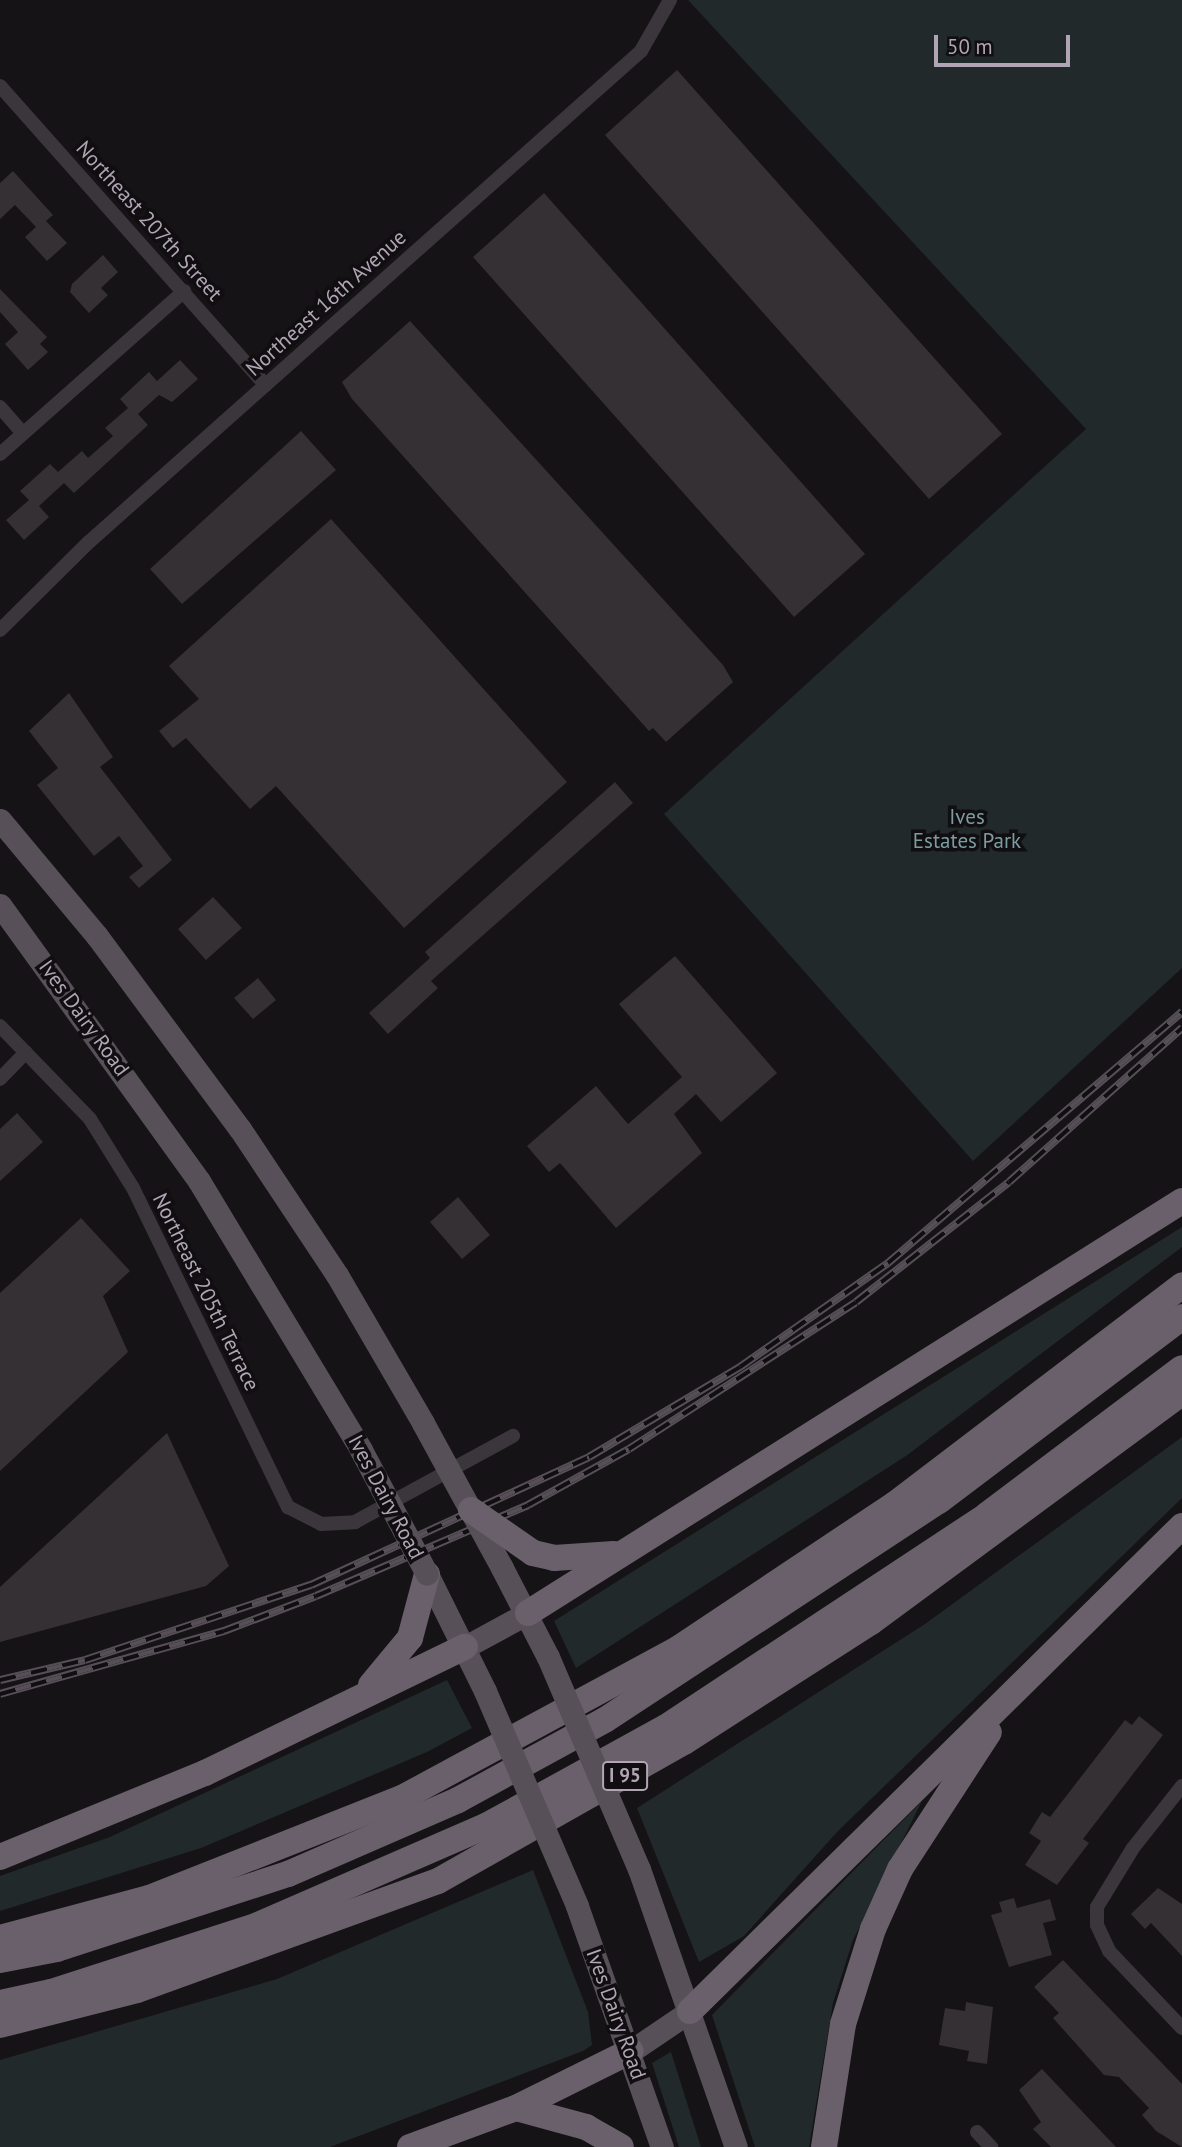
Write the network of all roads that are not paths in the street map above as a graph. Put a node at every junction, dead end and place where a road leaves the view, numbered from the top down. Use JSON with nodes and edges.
{"nodes":[{"id":1,"x":670,"y":0,"type":"edge"},
{"id":2,"x":0,"y":86,"type":"edge"},
{"id":3,"x":184,"y":291,"type":"junction"},
{"id":4,"x":265,"y":385,"type":"junction"},
{"id":5,"x":0,"y":407,"type":"edge"},
{"id":6,"x":23,"y":433,"type":"junction"},
{"id":7,"x":0,"y":454,"type":"edge"},
{"id":8,"x":0,"y":630,"type":"edge"},
{"id":9,"x":0,"y":820,"type":"edge"},
{"id":10,"x":0,"y":905,"type":"edge"},
{"id":11,"x":0,"y":1026,"type":"edge"},
{"id":12,"x":26,"y":1052,"type":"junction"},
{"id":13,"x":0,"y":1079,"type":"edge"},
{"id":14,"x":1182,"y":1201,"type":"edge"},
{"id":15,"x":1182,"y":1285,"type":"edge"},
{"id":16,"x":1182,"y":1317,"type":"edge"},
{"id":17,"x":1182,"y":1368,"type":"edge"},
{"id":18,"x":1182,"y":1393,"type":"edge"},
{"id":19,"x":513,"y":1436,"type":"dead end"},
{"id":20,"x":471,"y":1510,"type":"junction"},
{"id":21,"x":1182,"y":1527,"type":"edge"},
{"id":22,"x":614,"y":1554,"type":"junction"},
{"id":23,"x":433,"y":1585,"type":"junction"},
{"id":24,"x":528,"y":1614,"type":"junction"},
{"id":25,"x":465,"y":1647,"type":"junction"},
{"id":26,"x":361,"y":1695,"type":"junction"},
{"id":27,"x":1011,"y":1700,"type":"junction"},
{"id":28,"x":1182,"y":1786,"type":"edge"},
{"id":29,"x":0,"y":1857,"type":"edge"},
{"id":30,"x":0,"y":1938,"type":"edge"},
{"id":31,"x":0,"y":1960,"type":"edge"},
{"id":32,"x":0,"y":2003,"type":"edge"},
{"id":33,"x":690,"y":2011,"type":"junction"},
{"id":34,"x":0,"y":2025,"type":"edge"},
{"id":35,"x":1182,"y":2028,"type":"edge"},
{"id":36,"x":631,"y":2051,"type":"junction"},
{"id":37,"x":516,"y":2108,"type":"junction"},
{"id":38,"x":976,"y":2132,"type":"dead end"},
{"id":39,"x":410,"y":2147,"type":"edge"},
{"id":40,"x":621,"y":2147,"type":"edge"},
{"id":41,"x":662,"y":2147,"type":"edge"},
{"id":42,"x":736,"y":2147,"type":"edge"},
{"id":43,"x":824,"y":2147,"type":"edge"},
{"id":44,"x":991,"y":2147,"type":"edge"}],
"edges":[{"from":1,"to":4,"type":"street","name":"Northeast 16th Avenue"},
{"from":2,"to":3,"type":"street","name":"Northeast 207th Street"},
{"from":3,"to":4,"type":"street","name":"Northeast 207th Street"},
{"from":3,"to":6,"type":"street"},
{"from":4,"to":8,"type":"street","name":"Northeast 16th Avenue"},
{"from":5,"to":6,"type":"street"},
{"from":6,"to":7,"type":"street"},
{"from":9,"to":20,"type":"main road","bridge":true},
{"from":10,"to":23,"type":"main road","name":"Ives Dairy Road","bridge":true},
{"from":11,"to":12,"type":"street","name":"Northeast 205th Terrace"},
{"from":12,"to":13,"type":"street"},
{"from":12,"to":19,"type":"street","name":"Northeast 205th Terrace"},
{"from":14,"to":22,"type":"highway"},
{"from":15,"to":30,"type":"highway"},
{"from":16,"to":31,"type":"highway"},
{"from":17,"to":32,"type":"highway"},
{"from":18,"to":34,"type":"highway","number":"I 95"},
{"from":20,"to":22,"type":"highway","bridge":true},
{"from":20,"to":24,"type":"main road","bridge":true},
{"from":21,"to":27,"type":"highway"},
{"from":22,"to":24,"type":"highway"},
{"from":23,"to":25,"type":"main road","name":"Ives Dairy Road"},
{"from":23,"to":26,"type":"highway"},
{"from":24,"to":25,"type":"main road"},
{"from":24,"to":33,"type":"main road","bridge":true},
{"from":25,"to":26,"type":"highway"},
{"from":25,"to":36,"type":"main road","name":"Ives Dairy Road","bridge":true},
{"from":26,"to":29,"type":"highway"},
{"from":27,"to":33,"type":"highway"},
{"from":27,"to":43,"type":"highway"},
{"from":28,"to":35,"type":"street"},
{"from":33,"to":36,"type":"main road"},
{"from":33,"to":42,"type":"main road"},
{"from":36,"to":37,"type":"highway"},
{"from":36,"to":41,"type":"main road","name":"Ives Dairy Road"},
{"from":37,"to":39,"type":"highway"},
{"from":37,"to":40,"type":"highway"},
{"from":38,"to":44,"type":"street"}]}
